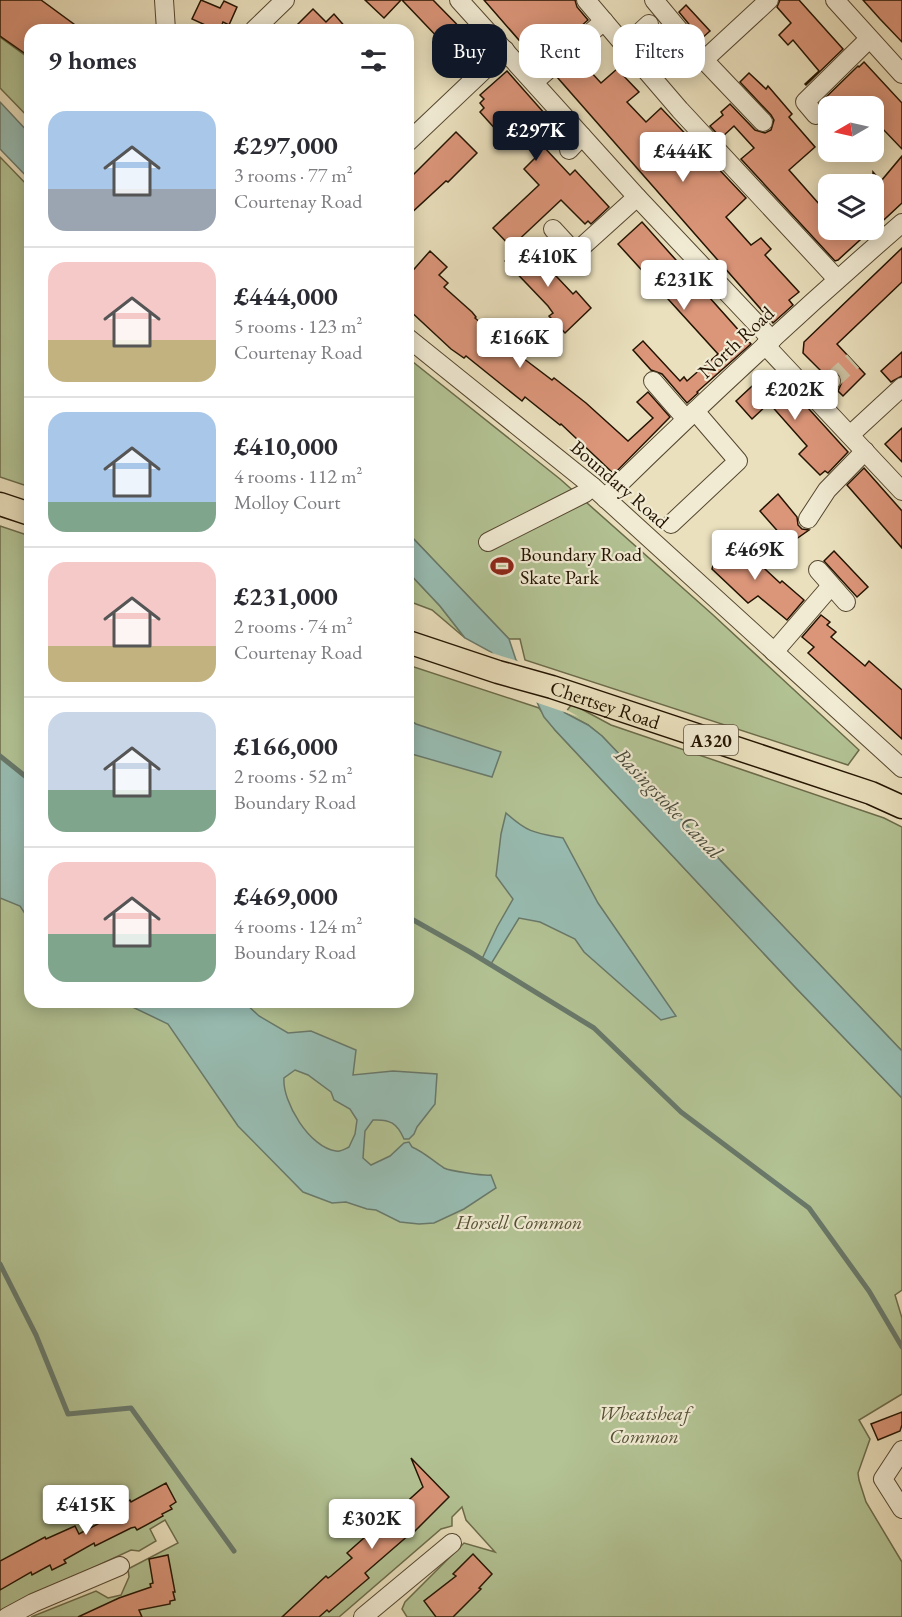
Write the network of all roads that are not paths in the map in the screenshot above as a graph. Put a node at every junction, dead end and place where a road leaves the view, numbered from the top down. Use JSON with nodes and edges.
{"nodes":[{"id":1,"x":164,"y":0,"type":"edge"},
{"id":2,"x":285,"y":0,"type":"edge"},
{"id":3,"x":459,"y":0,"type":"edge"},
{"id":4,"x":586,"y":0,"type":"edge"},
{"id":5,"x":654,"y":0,"type":"edge"},
{"id":6,"x":770,"y":0,"type":"edge"},
{"id":7,"x":835,"y":0,"type":"edge"},
{"id":8,"x":604,"y":21,"type":"junction"},
{"id":9,"x":166,"y":24,"type":"edge"},
{"id":10,"x":260,"y":24,"type":"edge"},
{"id":11,"x":481,"y":24,"type":"edge"},
{"id":12,"x":601,"y":24,"type":"edge"},
{"id":13,"x":674,"y":24,"type":"edge"},
{"id":14,"x":613,"y":32,"type":"edge"},
{"id":15,"x":870,"y":39,"type":"junction"},
{"id":16,"x":507,"y":52,"type":"edge"},
{"id":17,"x":705,"y":59,"type":"edge"},
{"id":18,"x":705,"y":61,"type":"edge"},
{"id":19,"x":902,"y":74,"type":"edge"},
{"id":20,"x":475,"y":78,"type":"edge"},
{"id":21,"x":652,"y":78,"type":"edge"},
{"id":22,"x":816,"y":115,"type":"dead end"},
{"id":23,"x":763,"y":122,"type":"dead end"},
{"id":24,"x":414,"y":136,"type":"edge"},
{"id":25,"x":582,"y":136,"type":"junction"},
{"id":26,"x":569,"y":150,"type":"dead end"},
{"id":27,"x":637,"y":197,"type":"junction"},
{"id":28,"x":902,"y":223,"type":"edge"},
{"id":29,"x":553,"y":229,"type":"dead end"},
{"id":30,"x":837,"y":279,"type":"junction"},
{"id":31,"x":768,"y":342,"type":"junction"},
{"id":32,"x":414,"y":343,"type":"edge"},
{"id":33,"x":653,"y":381,"type":"dead end"},
{"id":34,"x":831,"y":381,"type":"tunnel mouth"},
{"id":35,"x":902,"y":387,"type":"edge"},
{"id":36,"x":816,"y":399,"type":"junction"},
{"id":37,"x":691,"y":415,"type":"junction"},
{"id":38,"x":850,"y":435,"type":"junction"},
{"id":39,"x":865,"y":451,"type":"junction"},
{"id":40,"x":592,"y":486,"type":"junction"},
{"id":41,"x":902,"y":491,"type":"edge"},
{"id":42,"x":606,"y":499,"type":"junction"},
{"id":43,"x":0,"y":504,"type":"edge"},
{"id":44,"x":24,"y":512,"type":"edge"},
{"id":45,"x":808,"y":519,"type":"dead end"},
{"id":46,"x":671,"y":524,"type":"dead end"},
{"id":47,"x":488,"y":542,"type":"dead end"},
{"id":48,"x":818,"y":570,"type":"dead end"},
{"id":49,"x":831,"y":586,"type":"junction"},
{"id":50,"x":846,"y":602,"type":"dead end"},
{"id":51,"x":414,"y":644,"type":"edge"},
{"id":52,"x":774,"y":652,"type":"junction"},
{"id":53,"x":902,"y":768,"type":"edge"},
{"id":54,"x":871,"y":792,"type":"junction"},
{"id":55,"x":902,"y":797,"type":"edge"},
{"id":56,"x":902,"y":807,"type":"edge"},
{"id":57,"x":902,"y":1450,"type":"edge"},
{"id":58,"x":902,"y":1509,"type":"edge"},
{"id":59,"x":452,"y":1544,"type":"dead end"},
{"id":60,"x":111,"y":1574,"type":"dead end"},
{"id":61,"x":382,"y":1611,"type":"edge"},
{"id":62,"x":7,"y":1617,"type":"edge"},
{"id":63,"x":363,"y":1617,"type":"edge"}],
"edges":[{"from":1,"to":9,"type":"street"},
{"from":2,"to":10,"type":"street"},
{"from":3,"to":11,"type":"street"},
{"from":4,"to":8,"type":"street"},
{"from":5,"to":13,"type":"street"},
{"from":6,"to":17,"type":"street"},
{"from":7,"to":15,"type":"street"},
{"from":8,"to":12,"type":"street"},
{"from":8,"to":14,"type":"street"},
{"from":15,"to":19,"type":"street"},
{"from":15,"to":22,"type":"street"},
{"from":16,"to":25,"type":"street"},
{"from":18,"to":23,"type":"street"},
{"from":20,"to":24,"type":"street"},
{"from":21,"to":30,"type":"street"},
{"from":25,"to":26,"type":"street"},
{"from":25,"to":27,"type":"street"},
{"from":27,"to":29,"type":"street"},
{"from":27,"to":31,"type":"street"},
{"from":28,"to":30,"type":"street","name":"North Road"},
{"from":30,"to":31,"type":"street","name":"North Road"},
{"from":31,"to":36,"type":"street"},
{"from":31,"to":37,"type":"street","name":"North Road"},
{"from":32,"to":40,"type":"street","name":"Boundary Road"},
{"from":33,"to":37,"type":"street"},
{"from":34,"to":36,"type":"street"},
{"from":35,"to":38,"type":"street"},
{"from":36,"to":38,"type":"street"},
{"from":37,"to":42,"type":"street","name":"North Road"},
{"from":37,"to":46,"type":"street"},
{"from":38,"to":39,"type":"street"},
{"from":39,"to":41,"type":"street"},
{"from":39,"to":45,"type":"street"},
{"from":40,"to":42,"type":"street","name":"Boundary Road"},
{"from":40,"to":47,"type":"street"},
{"from":42,"to":52,"type":"street","name":"Boundary Road"},
{"from":43,"to":44,"type":"main road"},
{"from":48,"to":49,"type":"street"},
{"from":49,"to":50,"type":"street"},
{"from":49,"to":52,"type":"street"},
{"from":51,"to":54,"type":"main road","name":"Chertsey Road","number":"A320"},
{"from":52,"to":53,"type":"street","name":"Boundary Road"},
{"from":54,"to":55,"type":"main road","name":"Chertsey Road","number":"A320"},
{"from":54,"to":56,"type":"main road","name":"Chertsey Road","number":"A320"},
{"from":57,"to":58,"type":"street"},
{"from":59,"to":61,"type":"street"},
{"from":60,"to":62,"type":"street"},
{"from":61,"to":63,"type":"street"}]}
